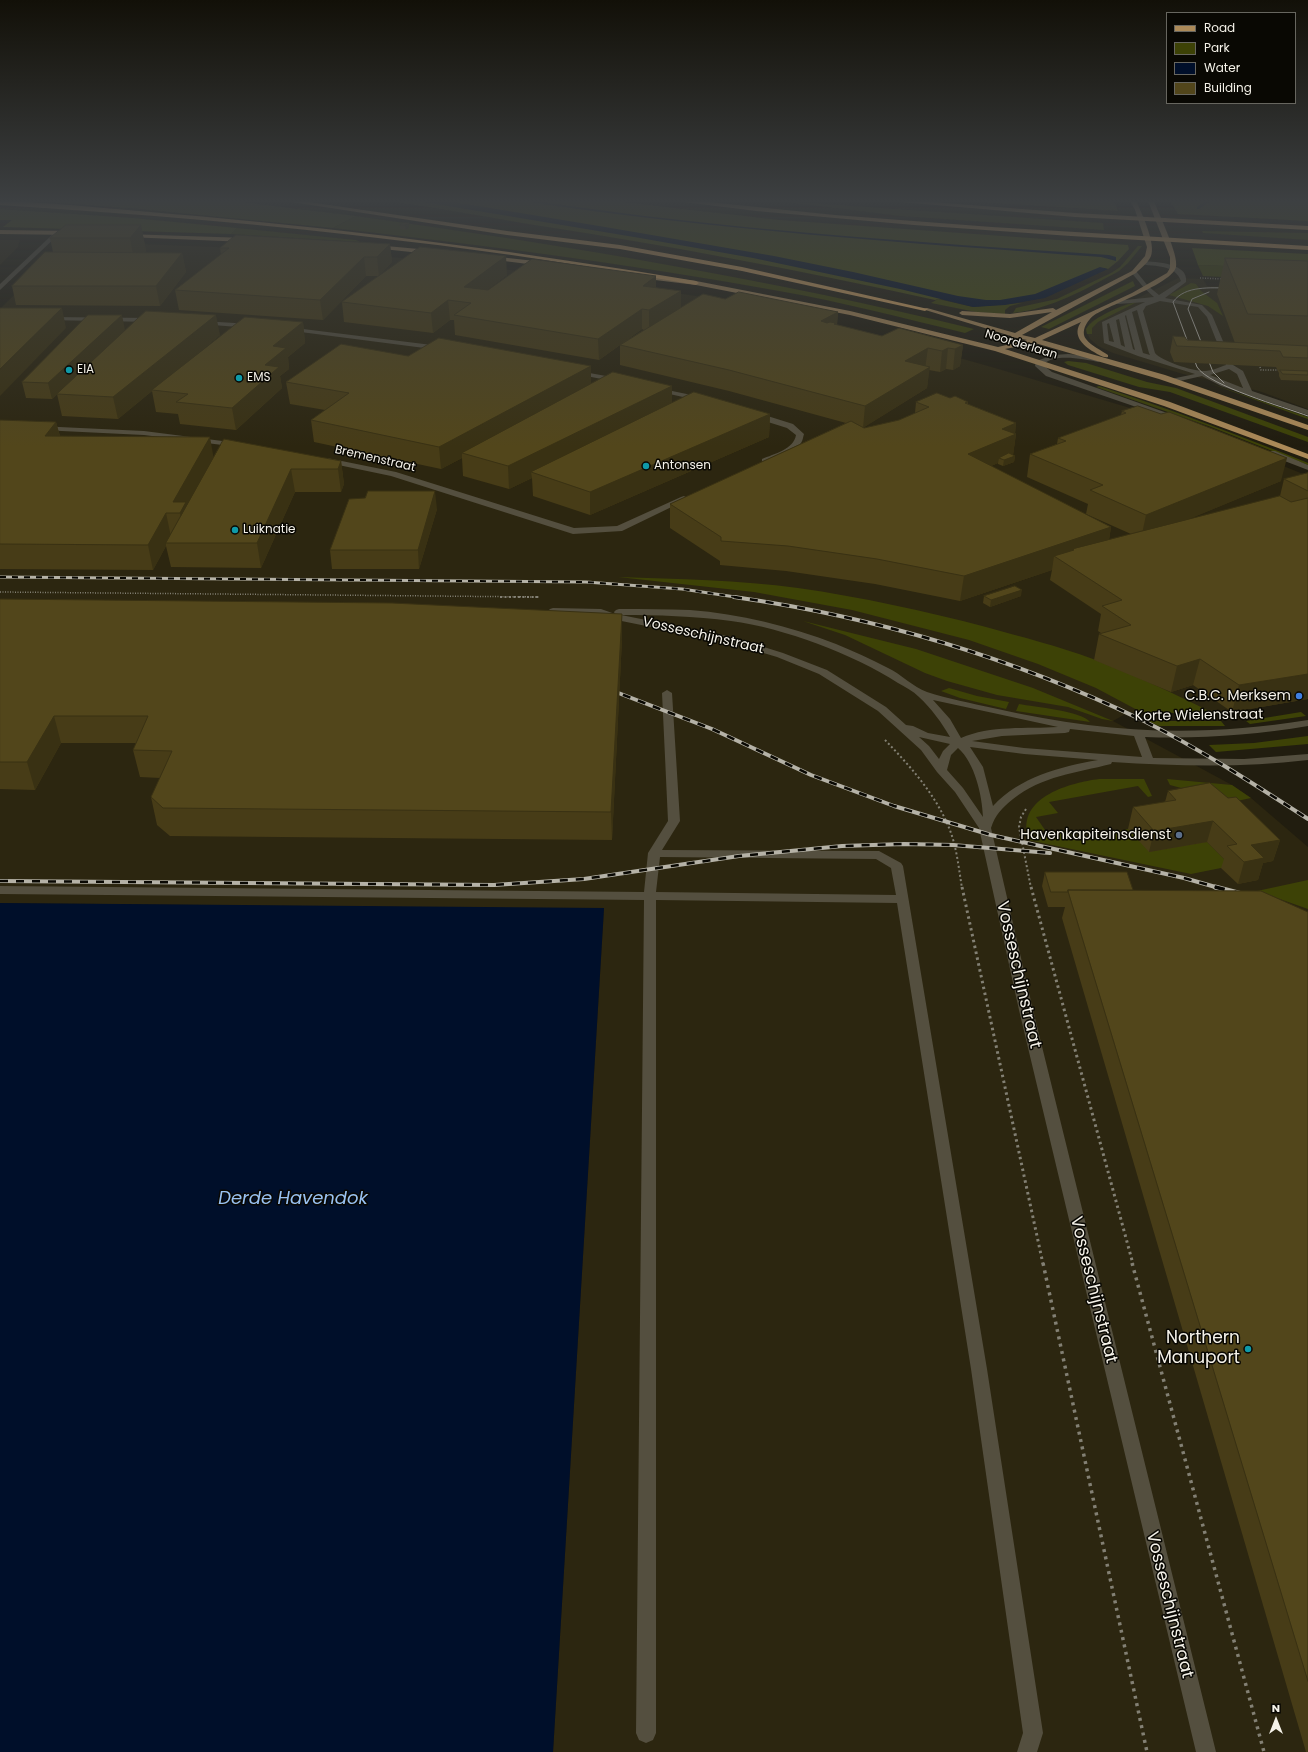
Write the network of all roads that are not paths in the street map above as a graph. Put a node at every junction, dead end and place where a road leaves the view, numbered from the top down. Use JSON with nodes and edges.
{"nodes":[{"id":1,"x":696,"y":283,"type":"edge"},
{"id":2,"x":807,"y":283,"type":"edge"},
{"id":3,"x":1113,"y":283,"type":"edge"},
{"id":4,"x":1143,"y":283,"type":"edge"},
{"id":5,"x":1154,"y":283,"type":"edge"},
{"id":6,"x":1183,"y":283,"type":"edge"},
{"id":7,"x":1146,"y":287,"type":"junction"},
{"id":8,"x":1160,"y":299,"type":"junction"},
{"id":9,"x":1118,"y":302,"type":"junction"},
{"id":10,"x":1143,"y":306,"type":"junction"},
{"id":11,"x":1066,"y":307,"type":"junction"},
{"id":12,"x":925,"y":309,"type":"junction"},
{"id":13,"x":1129,"y":312,"type":"junction"},
{"id":14,"x":1092,"y":314,"type":"junction"},
{"id":15,"x":1121,"y":315,"type":"junction"},
{"id":16,"x":1112,"y":318,"type":"junction"},
{"id":17,"x":39,"y":319,"type":"edge"},
{"id":18,"x":158,"y":321,"type":"edge"},
{"id":19,"x":195,"y":323,"type":"edge"},
{"id":20,"x":258,"y":327,"type":"edge"},
{"id":21,"x":280,"y":329,"type":"edge"},
{"id":22,"x":1016,"y":334,"type":"junction"},
{"id":23,"x":1037,"y":340,"type":"junction"},
{"id":24,"x":1118,"y":347,"type":"junction"},
{"id":25,"x":997,"y":349,"type":"junction"},
{"id":26,"x":448,"y":350,"type":"edge"},
{"id":27,"x":1130,"y":351,"type":"junction"},
{"id":28,"x":1140,"y":355,"type":"junction"},
{"id":29,"x":1162,"y":362,"type":"junction"},
{"id":30,"x":1039,"y":363,"type":"junction"},
{"id":31,"x":1119,"y":364,"type":"junction"},
{"id":32,"x":1230,"y":366,"type":"junction"},
{"id":33,"x":565,"y":370,"type":"edge"},
{"id":34,"x":1201,"y":373,"type":"junction"},
{"id":35,"x":1174,"y":381,"type":"junction"},
{"id":36,"x":623,"y":382,"type":"edge"},
{"id":37,"x":646,"y":387,"type":"edge"},
{"id":38,"x":1248,"y":391,"type":"junction"},
{"id":39,"x":707,"y":401,"type":"edge"},
{"id":40,"x":751,"y":414,"type":"edge"},
{"id":41,"x":1308,"y":414,"type":"edge"},
{"id":42,"x":1190,"y":422,"type":"edge"},
{"id":43,"x":29,"y":427,"type":"edge"},
{"id":44,"x":1308,"y":428,"type":"edge"},
{"id":45,"x":247,"y":446,"type":"edge"},
{"id":46,"x":1268,"y":452,"type":"edge"},
{"id":47,"x":1306,"y":456,"type":"edge"},
{"id":48,"x":317,"y":458,"type":"edge"},
{"id":49,"x":756,"y":465,"type":"edge"},
{"id":50,"x":1308,"y":468,"type":"edge"},
{"id":51,"x":691,"y":496,"type":"edge"},
{"id":52,"x":547,"y":611,"type":"edge"},
{"id":53,"x":593,"y":612,"type":"junction"},
{"id":54,"x":667,"y":693,"type":"dead end"},
{"id":55,"x":922,"y":694,"type":"junction"},
{"id":56,"x":882,"y":709,"type":"junction"},
{"id":57,"x":1308,"y":724,"type":"edge"},
{"id":58,"x":1091,"y":729,"type":"junction"},
{"id":59,"x":1138,"y":734,"type":"junction"},
{"id":60,"x":960,"y":743,"type":"junction"},
{"id":61,"x":1308,"y":756,"type":"edge"},
{"id":62,"x":1128,"y":759,"type":"junction"},
{"id":63,"x":1149,"y":760,"type":"junction"},
{"id":64,"x":941,"y":770,"type":"junction"},
{"id":65,"x":987,"y":822,"type":"junction"},
{"id":66,"x":654,"y":854,"type":"junction"},
{"id":67,"x":0,"y":890,"type":"edge"},
{"id":68,"x":650,"y":896,"type":"junction"},
{"id":69,"x":902,"y":899,"type":"junction"},
{"id":70,"x":646,"y":1733,"type":"dead end"},
{"id":71,"x":1027,"y":1752,"type":"edge"},
{"id":72,"x":1206,"y":1752,"type":"edge"}],
"edges":[{"from":1,"to":25,"type":"main road","name":"Noorderlaan"},
{"from":2,"to":12,"type":"highway","name":"Noorderlaan"},
{"from":3,"to":11,"type":"main road"},
{"from":4,"to":7,"type":"street"},
{"from":5,"to":7,"type":"main road"},
{"from":6,"to":8,"type":"street"},
{"from":7,"to":8,"type":"street"},
{"from":7,"to":9,"type":"main road"},
{"from":8,"to":9,"type":"street"},
{"from":8,"to":10,"type":"street"},
{"from":8,"to":32,"type":"street"},
{"from":9,"to":14,"type":"main road"},
{"from":10,"to":13,"type":"street"},
{"from":10,"to":29,"type":"street"},
{"from":11,"to":12,"type":"main road"},
{"from":11,"to":22,"type":"main road"},
{"from":12,"to":22,"type":"main road","name":"Noorderlaan"},
{"from":13,"to":15,"type":"street"},
{"from":13,"to":28,"type":"street"},
{"from":14,"to":23,"type":"main road"},
{"from":14,"to":31,"type":"main road"},
{"from":15,"to":16,"type":"street"},
{"from":15,"to":27,"type":"street"},
{"from":16,"to":24,"type":"street"},
{"from":16,"to":24,"type":"street"},
{"from":17,"to":18,"type":"street"},
{"from":19,"to":20,"type":"street"},
{"from":21,"to":26,"type":"street"},
{"from":22,"to":23,"type":"main road","name":"Noorderlaan"},
{"from":22,"to":25,"type":"main road"},
{"from":23,"to":25,"type":"main road"},
{"from":23,"to":31,"type":"main road","name":"Noorderlaan"},
{"from":24,"to":27,"type":"street"},
{"from":25,"to":30,"type":"main road","name":"Noorderlaan"},
{"from":27,"to":28,"type":"street"},
{"from":28,"to":29,"type":"street"},
{"from":29,"to":34,"type":"street"},
{"from":30,"to":31,"type":"street"},
{"from":30,"to":42,"type":"street"},
{"from":30,"to":47,"type":"main road","name":"Noorderlaan"},
{"from":31,"to":35,"type":"main road","name":"Noorderlaan"},
{"from":32,"to":34,"type":"street"},
{"from":32,"to":38,"type":"street"},
{"from":33,"to":36,"type":"street"},
{"from":34,"to":35,"type":"street"},
{"from":34,"to":38,"type":"street"},
{"from":35,"to":44,"type":"main road","name":"Noorderlaan"},
{"from":37,"to":39,"type":"street"},
{"from":38,"to":41,"type":"street"},
{"from":40,"to":49,"type":"street"},
{"from":43,"to":45,"type":"street"},
{"from":46,"to":50,"type":"street"},
{"from":48,"to":51,"type":"street","name":"Bremenstraat"},
{"from":52,"to":53,"type":"street","name":"Vosseschijnstraat"},
{"from":53,"to":55,"type":"street","name":"Vosseschijnstraat"},
{"from":53,"to":56,"type":"street","name":"Vosseschijnstraat"},
{"from":54,"to":66,"type":"street"},
{"from":55,"to":58,"type":"street","name":"Korte Wielenstraat"},
{"from":55,"to":60,"type":"street","name":"Vosseschijnstraat"},
{"from":56,"to":60,"type":"street"},
{"from":56,"to":64,"type":"street","name":"Vosseschijnstraat"},
{"from":57,"to":59,"type":"street","name":"Korte Wielenstraat"},
{"from":58,"to":59,"type":"street","name":"Korte Wielenstraat"},
{"from":58,"to":60,"type":"street","name":"Korte Wielenstraat"},
{"from":59,"to":63,"type":"street"},
{"from":60,"to":62,"type":"street"},
{"from":60,"to":64,"type":"street","name":"Korte Wielenstraat"},
{"from":60,"to":65,"type":"street","name":"Vosseschijnstraat"},
{"from":61,"to":63,"type":"street"},
{"from":62,"to":63,"type":"street"},
{"from":62,"to":65,"type":"street"},
{"from":64,"to":65,"type":"street","name":"Vosseschijnstraat"},
{"from":65,"to":72,"type":"street","name":"Vosseschijnstraat"},
{"from":66,"to":68,"type":"street"},
{"from":66,"to":69,"type":"street"},
{"from":67,"to":68,"type":"street"},
{"from":68,"to":69,"type":"street"},
{"from":68,"to":70,"type":"street"},
{"from":69,"to":71,"type":"street"}]}
